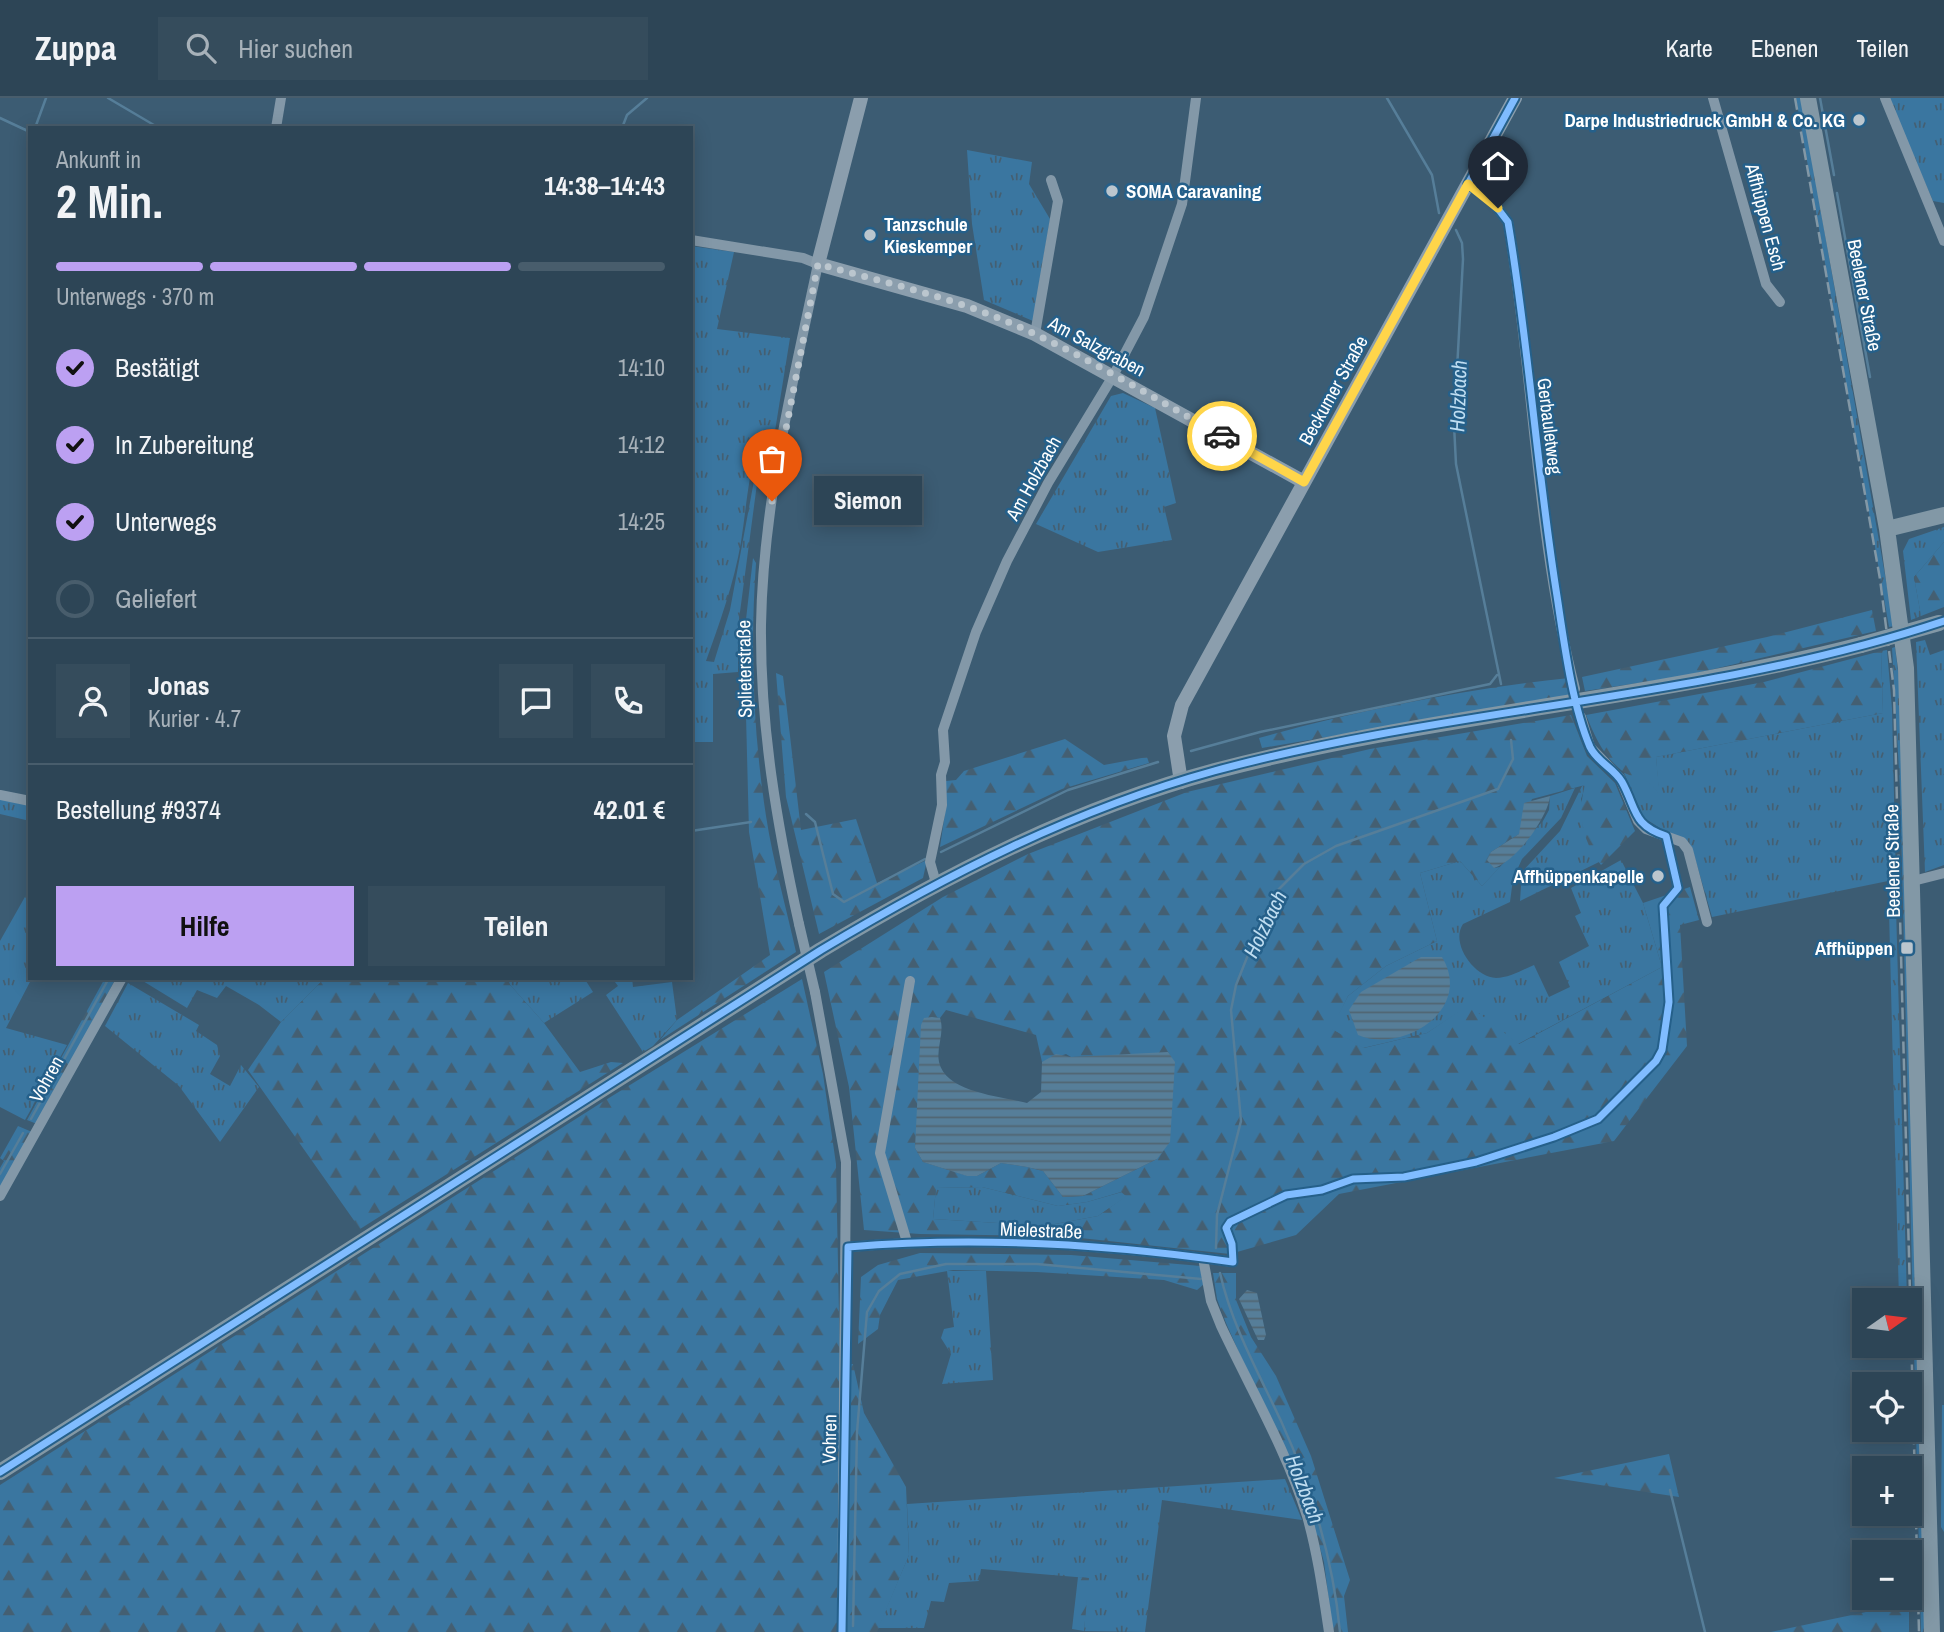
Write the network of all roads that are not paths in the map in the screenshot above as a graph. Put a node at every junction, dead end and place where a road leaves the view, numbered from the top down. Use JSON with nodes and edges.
{"nodes":[{"id":1,"x":281,"y":98,"type":"edge"},
{"id":2,"x":861,"y":98,"type":"edge"},
{"id":3,"x":1196,"y":98,"type":"edge"},
{"id":4,"x":1516,"y":98,"type":"edge"},
{"id":5,"x":1713,"y":98,"type":"edge"},
{"id":6,"x":1808,"y":98,"type":"edge"},
{"id":7,"x":1885,"y":98,"type":"edge"},
{"id":8,"x":276,"y":126,"type":"edge"},
{"id":9,"x":1051,"y":180,"type":"dead end"},
{"id":10,"x":1468,"y":184,"type":"junction"},
{"id":11,"x":693,"y":240,"type":"edge"},
{"id":12,"x":1944,"y":241,"type":"edge"},
{"id":13,"x":818,"y":264,"type":"junction"},
{"id":14,"x":1780,"y":302,"type":"dead end"},
{"id":15,"x":1035,"y":334,"type":"junction"},
{"id":16,"x":1113,"y":376,"type":"junction"},
{"id":17,"x":1304,"y":482,"type":"junction"},
{"id":18,"x":1944,"y":515,"type":"edge"},
{"id":19,"x":1887,"y":529,"type":"junction"},
{"id":20,"x":1942,"y":622,"type":"edge"},
{"id":21,"x":1575,"y":689,"type":"dead end"},
{"id":22,"x":1581,"y":717,"type":"dead end"},
{"id":23,"x":1181,"y":782,"type":"junction"},
{"id":24,"x":0,"y":796,"type":"edge"},
{"id":25,"x":28,"y":801,"type":"edge"},
{"id":26,"x":1944,"y":873,"type":"edge"},
{"id":27,"x":1913,"y":881,"type":"junction"},
{"id":28,"x":936,"y":883,"type":"junction"},
{"id":29,"x":1707,"y":922,"type":"dead end"},
{"id":30,"x":121,"y":980,"type":"edge"},
{"id":31,"x":910,"y":981,"type":"dead end"},
{"id":32,"x":832,"y":1071,"type":"joint"},
{"id":33,"x":0,"y":1196,"type":"edge"},
{"id":34,"x":907,"y":1242,"type":"junction"},
{"id":35,"x":848,"y":1247,"type":"junction"},
{"id":36,"x":1203,"y":1258,"type":"junction"},
{"id":37,"x":1233,"y":1262,"type":"dead end"},
{"id":38,"x":0,"y":1472,"type":"edge"},
{"id":39,"x":1936,"y":1546,"type":"edge"},
{"id":40,"x":842,"y":1632,"type":"edge"},
{"id":41,"x":1329,"y":1632,"type":"edge"},
{"id":42,"x":1932,"y":1632,"type":"edge"}],
"edges":[{"from":1,"to":8,"type":"street"},
{"from":2,"to":13,"type":"street","name":"Splieterstraße"},
{"from":3,"to":16,"type":"street","name":"Am Holzbach"},
{"from":4,"to":10,"type":"street","name":"Beckumer Straße"},
{"from":5,"to":14,"type":"street","name":"Affhüppen Esch"},
{"from":6,"to":19,"type":"main road","name":"Beelener Straße"},
{"from":7,"to":12,"type":"street"},
{"from":9,"to":15,"type":"street"},
{"from":10,"to":17,"type":"street","name":"Beckumer Straße"},
{"from":10,"to":21,"type":"street","name":"Gerbauletweg"},
{"from":11,"to":13,"type":"street"},
{"from":13,"to":15,"type":"street","name":"Am Salzgraben"},
{"from":13,"to":32,"type":"street","name":"Splieterstraße","bridge":true},
{"from":15,"to":16,"type":"street","name":"Am Salzgraben"},
{"from":16,"to":17,"type":"street","name":"Am Salzgraben"},
{"from":16,"to":28,"type":"street","name":"Am Holzbach"},
{"from":17,"to":23,"type":"street","name":"Beckumer Straße"},
{"from":18,"to":19,"type":"main road"},
{"from":19,"to":27,"type":"main road","name":"Beelener Straße"},
{"from":20,"to":23,"type":"main road","bridge":true},
{"from":22,"to":29,"type":"street"},
{"from":23,"to":28,"type":"main road"},
{"from":24,"to":25,"type":"street"},
{"from":26,"to":27,"type":"street"},
{"from":27,"to":39,"type":"main road","name":"Beelener Straße"},
{"from":28,"to":38,"type":"main road"},
{"from":30,"to":33,"type":"street","name":"Vohren"},
{"from":31,"to":34,"type":"street"},
{"from":32,"to":35,"type":"street","name":"Vohren"},
{"from":34,"to":35,"type":"street","name":"Mielestraße"},
{"from":34,"to":36,"type":"street","name":"Mielestraße"},
{"from":35,"to":40,"type":"street","name":"Vohren"},
{"from":36,"to":37,"type":"street","name":"Mielestraße"},
{"from":36,"to":41,"type":"street"},
{"from":39,"to":42,"type":"main road","name":"Beelener Straße"}]}
